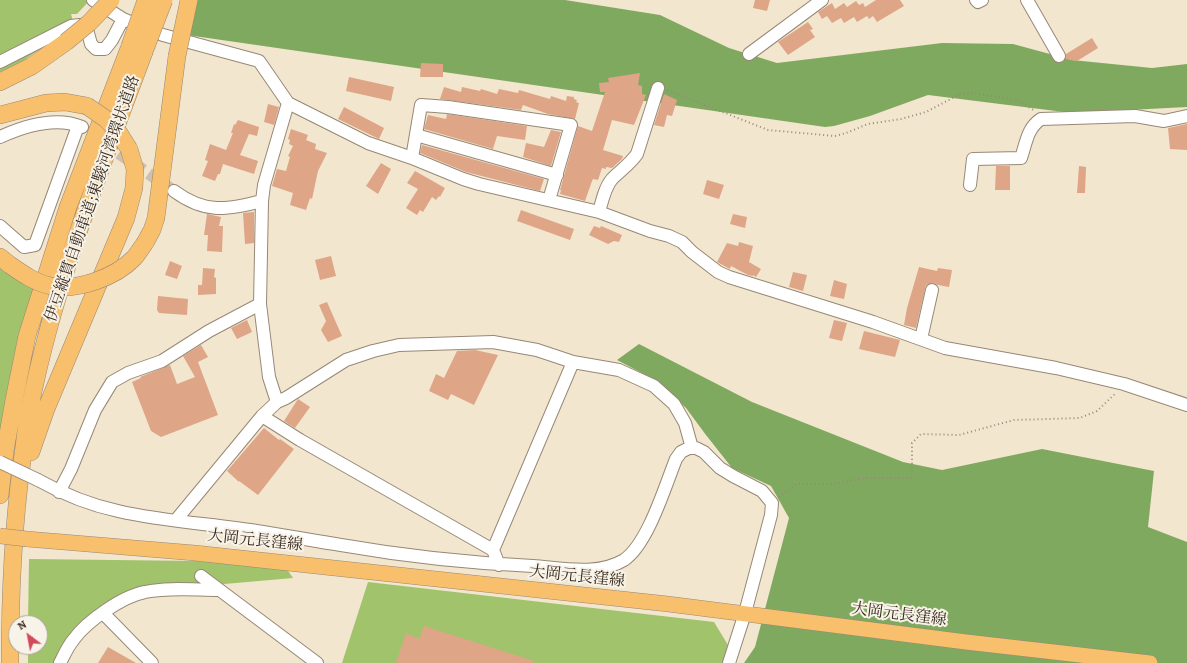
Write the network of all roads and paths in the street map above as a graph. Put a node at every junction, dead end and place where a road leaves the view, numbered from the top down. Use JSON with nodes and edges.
{"nodes":[{"id":1,"x":93,"y":0,"type":"edge"},
{"id":2,"x":111,"y":0,"type":"edge"},
{"id":3,"x":146,"y":0,"type":"edge"},
{"id":4,"x":164,"y":0,"type":"edge"},
{"id":5,"x":189,"y":0,"type":"edge"},
{"id":6,"x":822,"y":0,"type":"edge"},
{"id":7,"x":976,"y":0,"type":"edge"},
{"id":8,"x":982,"y":0,"type":"edge"},
{"id":9,"x":1027,"y":0,"type":"edge"},
{"id":10,"x":123,"y":19,"type":"junction"},
{"id":11,"x":137,"y":49,"type":"junction"},
{"id":12,"x":749,"y":54,"type":"dead end"},
{"id":13,"x":1058,"y":56,"type":"dead end"},
{"id":14,"x":0,"y":62,"type":"edge"},
{"id":15,"x":0,"y":82,"type":"edge"},
{"id":16,"x":658,"y":88,"type":"joint"},
{"id":17,"x":288,"y":103,"type":"junction"},
{"id":18,"x":0,"y":115,"type":"edge"},
{"id":19,"x":1187,"y":116,"type":"edge"},
{"id":20,"x":1041,"y":119,"type":"junction"},
{"id":21,"x":416,"y":135,"type":"junction"},
{"id":22,"x":0,"y":136,"type":"edge"},
{"id":23,"x":412,"y":158,"type":"junction"},
{"id":24,"x":557,"y":175,"type":"junction"},
{"id":25,"x":970,"y":185,"type":"dead end"},
{"id":26,"x":174,"y":191,"type":"tunnel mouth"},
{"id":27,"x":262,"y":200,"type":"junction"},
{"id":28,"x":549,"y":200,"type":"junction"},
{"id":29,"x":599,"y":212,"type":"junction"},
{"id":30,"x":0,"y":226,"type":"edge"},
{"id":31,"x":5,"y":261,"type":"edge"},
{"id":32,"x":932,"y":290,"type":"dead end"},
{"id":33,"x":260,"y":304,"type":"junction"},
{"id":34,"x":921,"y":339,"type":"junction"},
{"id":35,"x":573,"y":362,"type":"junction"},
{"id":36,"x":1124,"y":384,"type":"junction"},
{"id":37,"x":277,"y":402,"type":"junction"},
{"id":38,"x":1187,"y":405,"type":"edge"},
{"id":39,"x":262,"y":416,"type":"junction"},
{"id":40,"x":692,"y":448,"type":"junction"},
{"id":41,"x":0,"y":462,"type":"edge"},
{"id":42,"x":19,"y":486,"type":"junction"},
{"id":43,"x":59,"y":492,"type":"junction"},
{"id":44,"x":0,"y":495,"type":"edge"},
{"id":45,"x":772,"y":503,"type":"junction"},
{"id":46,"x":176,"y":520,"type":"junction"},
{"id":47,"x":0,"y":536,"type":"edge"},
{"id":48,"x":494,"y":550,"type":"junction"},
{"id":49,"x":499,"y":565,"type":"junction"},
{"id":50,"x":201,"y":576,"type":"dead end"},
{"id":51,"x":219,"y":590,"type":"junction"},
{"id":52,"x":102,"y":613,"type":"junction"},
{"id":53,"x":745,"y":613,"type":"junction"},
{"id":54,"x":10,"y":663,"type":"edge"},
{"id":55,"x":60,"y":663,"type":"edge"},
{"id":56,"x":152,"y":663,"type":"edge"},
{"id":57,"x":317,"y":663,"type":"edge"},
{"id":58,"x":729,"y":663,"type":"edge"},
{"id":59,"x":1150,"y":663,"type":"edge"}],
"edges":[{"from":1,"to":10,"type":"street"},
{"from":2,"to":15,"type":"highway","bridge":true},
{"from":3,"to":11,"type":"highway","name":"伊豆縦貫自動車道;東駿河湾環状道路","bridge":true},
{"from":4,"to":11,"type":"highway","name":"伊豆縦貫自動車道;東駿河湾環状道路","bridge":true},
{"from":5,"to":31,"type":"highway","bridge":true},
{"from":6,"to":12,"type":"street"},
{"from":7,"to":8,"type":"street"},
{"from":9,"to":13,"type":"street"},
{"from":10,"to":14,"type":"street"},
{"from":10,"to":17,"type":"street"},
{"from":11,"to":42,"type":"highway","name":"伊豆縦貫自動車道;東駿河湾環状道路"},
{"from":11,"to":44,"type":"highway","name":"伊豆縦貫自動車道;東駿河湾環状道路"},
{"from":16,"to":20,"type":"path"},
{"from":16,"to":29,"type":"street"},
{"from":17,"to":23,"type":"street"},
{"from":17,"to":27,"type":"street"},
{"from":18,"to":42,"type":"highway","bridge":true},
{"from":19,"to":20,"type":"street"},
{"from":20,"to":25,"type":"street"},
{"from":21,"to":23,"type":"street"},
{"from":21,"to":24,"type":"street"},
{"from":21,"to":24,"type":"street"},
{"from":22,"to":30,"type":"street"},
{"from":23,"to":28,"type":"street"},
{"from":24,"to":28,"type":"street"},
{"from":26,"to":27,"type":"street"},
{"from":27,"to":33,"type":"street"},
{"from":28,"to":29,"type":"street"},
{"from":29,"to":34,"type":"street"},
{"from":32,"to":34,"type":"street"},
{"from":33,"to":37,"type":"street"},
{"from":33,"to":43,"type":"street"},
{"from":34,"to":36,"type":"street"},
{"from":35,"to":37,"type":"street"},
{"from":35,"to":40,"type":"street"},
{"from":35,"to":48,"type":"street"},
{"from":36,"to":38,"type":"street"},
{"from":36,"to":45,"type":"path"},
{"from":37,"to":39,"type":"street"},
{"from":39,"to":46,"type":"street"},
{"from":39,"to":48,"type":"street"},
{"from":40,"to":45,"type":"street"},
{"from":40,"to":49,"type":"street"},
{"from":41,"to":43,"type":"street","bridge":true},
{"from":42,"to":54,"type":"highway","name":"伊豆縦貫自動車道;東駿河湾環状道路"},
{"from":43,"to":46,"type":"street"},
{"from":45,"to":53,"type":"street"},
{"from":46,"to":49,"type":"street"},
{"from":47,"to":53,"type":"main road","name":"大岡元長窪線","bridge":true},
{"from":48,"to":49,"type":"street"},
{"from":50,"to":51,"type":"street"},
{"from":51,"to":52,"type":"street"},
{"from":51,"to":57,"type":"street"},
{"from":52,"to":55,"type":"street"},
{"from":52,"to":56,"type":"street"},
{"from":53,"to":58,"type":"street"},
{"from":53,"to":59,"type":"main road","name":"大岡元長窪線"}]}
